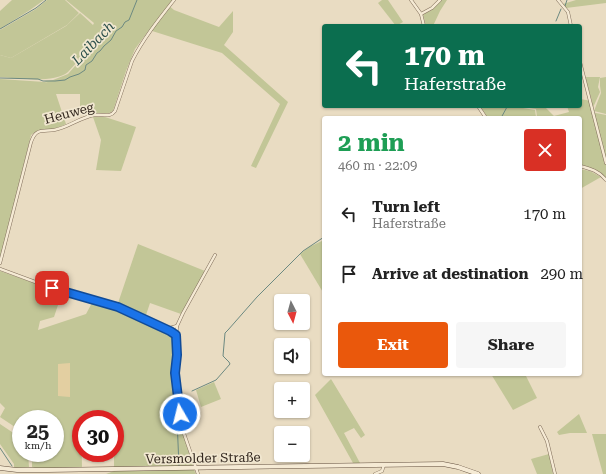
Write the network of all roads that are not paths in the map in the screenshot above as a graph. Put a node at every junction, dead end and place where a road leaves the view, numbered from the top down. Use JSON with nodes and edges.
{"nodes":[{"id":1,"x":174,"y":0,"type":"edge"},
{"id":2,"x":411,"y":0,"type":"edge"},
{"id":3,"x":440,"y":0,"type":"edge"},
{"id":4,"x":558,"y":0,"type":"edge"},
{"id":5,"x":421,"y":14,"type":"junction"},
{"id":6,"x":424,"y":24,"type":"edge"},
{"id":7,"x":571,"y":24,"type":"edge"},
{"id":8,"x":582,"y":70,"type":"edge"},
{"id":9,"x":606,"y":163,"type":"edge"},
{"id":10,"x":582,"y":167,"type":"edge"},
{"id":11,"x":606,"y":180,"type":"edge"},
{"id":12,"x":215,"y":255,"type":"dead end"},
{"id":13,"x":0,"y":263,"type":"edge"},
{"id":14,"x":0,"y":269,"type":"edge"},
{"id":15,"x":177,"y":326,"type":"junction"},
{"id":16,"x":166,"y":329,"type":"junction"},
{"id":17,"x":176,"y":335,"type":"junction"},
{"id":18,"x":540,"y":427,"type":"dead end"},
{"id":19,"x":384,"y":465,"type":"junction"},
{"id":20,"x":0,"y":468,"type":"edge"},
{"id":21,"x":195,"y":468,"type":"junction"},
{"id":22,"x":48,"y":472,"type":"edge"},
{"id":23,"x":198,"y":474,"type":"edge"},
{"id":24,"x":375,"y":474,"type":"edge"},
{"id":25,"x":478,"y":474,"type":"edge"},
{"id":26,"x":555,"y":474,"type":"edge"}],
"edges":[{"from":1,"to":13,"type":"street","name":"Heuweg"},
{"from":2,"to":5,"type":"street"},
{"from":3,"to":5,"type":"street"},
{"from":4,"to":7,"type":"street"},
{"from":5,"to":6,"type":"street"},
{"from":8,"to":9,"type":"street"},
{"from":10,"to":11,"type":"street"},
{"from":12,"to":15,"type":"street"},
{"from":14,"to":16,"type":"street"},
{"from":15,"to":16,"type":"street"},
{"from":15,"to":17,"type":"street"},
{"from":16,"to":17,"type":"street"},
{"from":17,"to":21,"type":"street"},
{"from":18,"to":26,"type":"street"},
{"from":19,"to":21,"type":"main road","name":"Versmolder Straße"},
{"from":19,"to":24,"type":"street"},
{"from":19,"to":25,"type":"main road","name":"Versmolder Straße"},
{"from":20,"to":22,"type":"main road","name":"Versmolder Straße"},
{"from":21,"to":22,"type":"main road","name":"Versmolder Straße"},
{"from":21,"to":23,"type":"street"}]}
